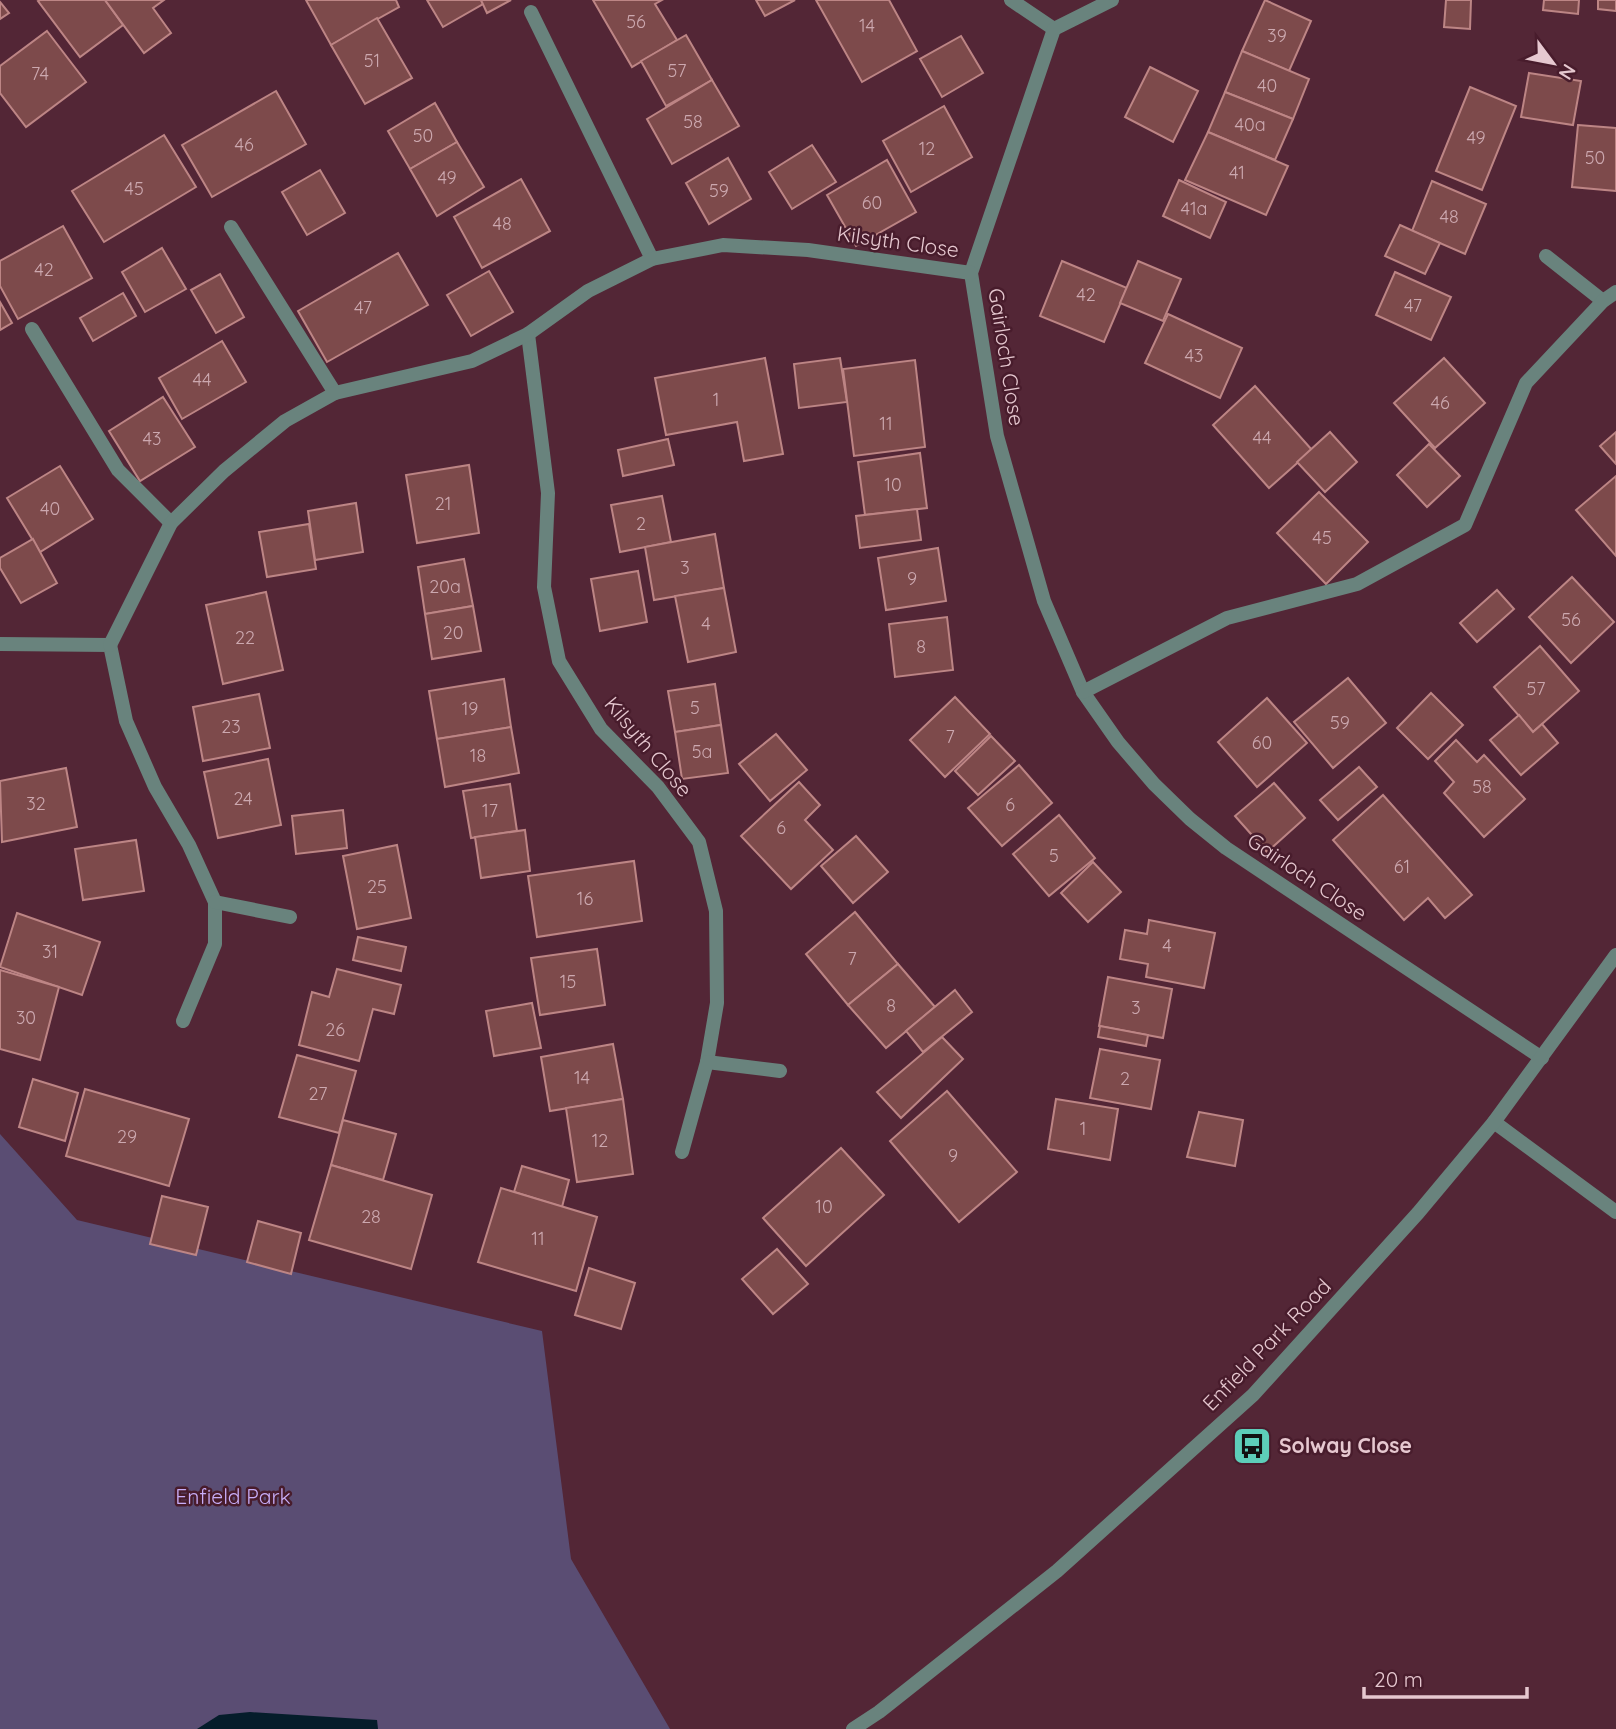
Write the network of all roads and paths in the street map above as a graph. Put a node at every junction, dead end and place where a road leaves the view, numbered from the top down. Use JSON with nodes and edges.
{"nodes":[{"id":1,"x":1011,"y":0,"type":"edge"},
{"id":2,"x":1112,"y":0,"type":"edge"},
{"id":3,"x":531,"y":12,"type":"dead end"},
{"id":4,"x":1055,"y":29,"type":"junction"},
{"id":5,"x":231,"y":227,"type":"dead end"},
{"id":6,"x":1546,"y":256,"type":"dead end"},
{"id":7,"x":652,"y":259,"type":"junction"},
{"id":8,"x":971,"y":273,"type":"junction"},
{"id":9,"x":1616,"y":292,"type":"edge"},
{"id":10,"x":1603,"y":301,"type":"junction"},
{"id":11,"x":32,"y":329,"type":"dead end"},
{"id":12,"x":528,"y":334,"type":"junction"},
{"id":13,"x":335,"y":393,"type":"junction"},
{"id":14,"x":171,"y":523,"type":"junction"},
{"id":15,"x":0,"y":644,"type":"edge"},
{"id":16,"x":110,"y":645,"type":"junction"},
{"id":17,"x":1083,"y":692,"type":"junction"},
{"id":18,"x":215,"y":902,"type":"junction"},
{"id":19,"x":290,"y":917,"type":"dead end"},
{"id":20,"x":1616,"y":955,"type":"edge"},
{"id":21,"x":183,"y":1021,"type":"dead end"},
{"id":22,"x":1542,"y":1058,"type":"junction"},
{"id":23,"x":707,"y":1062,"type":"junction"},
{"id":24,"x":780,"y":1071,"type":"dead end"},
{"id":25,"x":1494,"y":1122,"type":"junction"},
{"id":26,"x":682,"y":1152,"type":"dead end"},
{"id":27,"x":1616,"y":1212,"type":"edge"},
{"id":28,"x":853,"y":1729,"type":"edge"}],
"edges":[{"from":1,"to":4,"type":"street"},
{"from":2,"to":4,"type":"street"},
{"from":3,"to":7,"type":"street"},
{"from":4,"to":8,"type":"street","name":"Gairloch Close"},
{"from":5,"to":13,"type":"street"},
{"from":6,"to":10,"type":"street"},
{"from":7,"to":8,"type":"street","name":"Kilsyth Close"},
{"from":7,"to":12,"type":"street","name":"Kilsyth Close"},
{"from":8,"to":17,"type":"street","name":"Gairloch Close"},
{"from":9,"to":10,"type":"street"},
{"from":10,"to":17,"type":"street"},
{"from":11,"to":14,"type":"street"},
{"from":12,"to":13,"type":"street","name":"Kilsyth Close"},
{"from":12,"to":23,"type":"street","name":"Kilsyth Close"},
{"from":13,"to":14,"type":"street","name":"Kilsyth Close"},
{"from":14,"to":16,"type":"street","name":"Kilsyth Close"},
{"from":15,"to":16,"type":"street"},
{"from":16,"to":18,"type":"street"},
{"from":17,"to":22,"type":"street","name":"Gairloch Close"},
{"from":18,"to":19,"type":"street"},
{"from":18,"to":21,"type":"street"},
{"from":20,"to":22,"type":"street","name":"Enfield Park Road"},
{"from":22,"to":25,"type":"street","name":"Enfield Park Road"},
{"from":23,"to":24,"type":"street"},
{"from":23,"to":26,"type":"street","name":"Kilsyth Close"},
{"from":25,"to":27,"type":"street"},
{"from":25,"to":28,"type":"street","name":"Enfield Park Road"}]}
